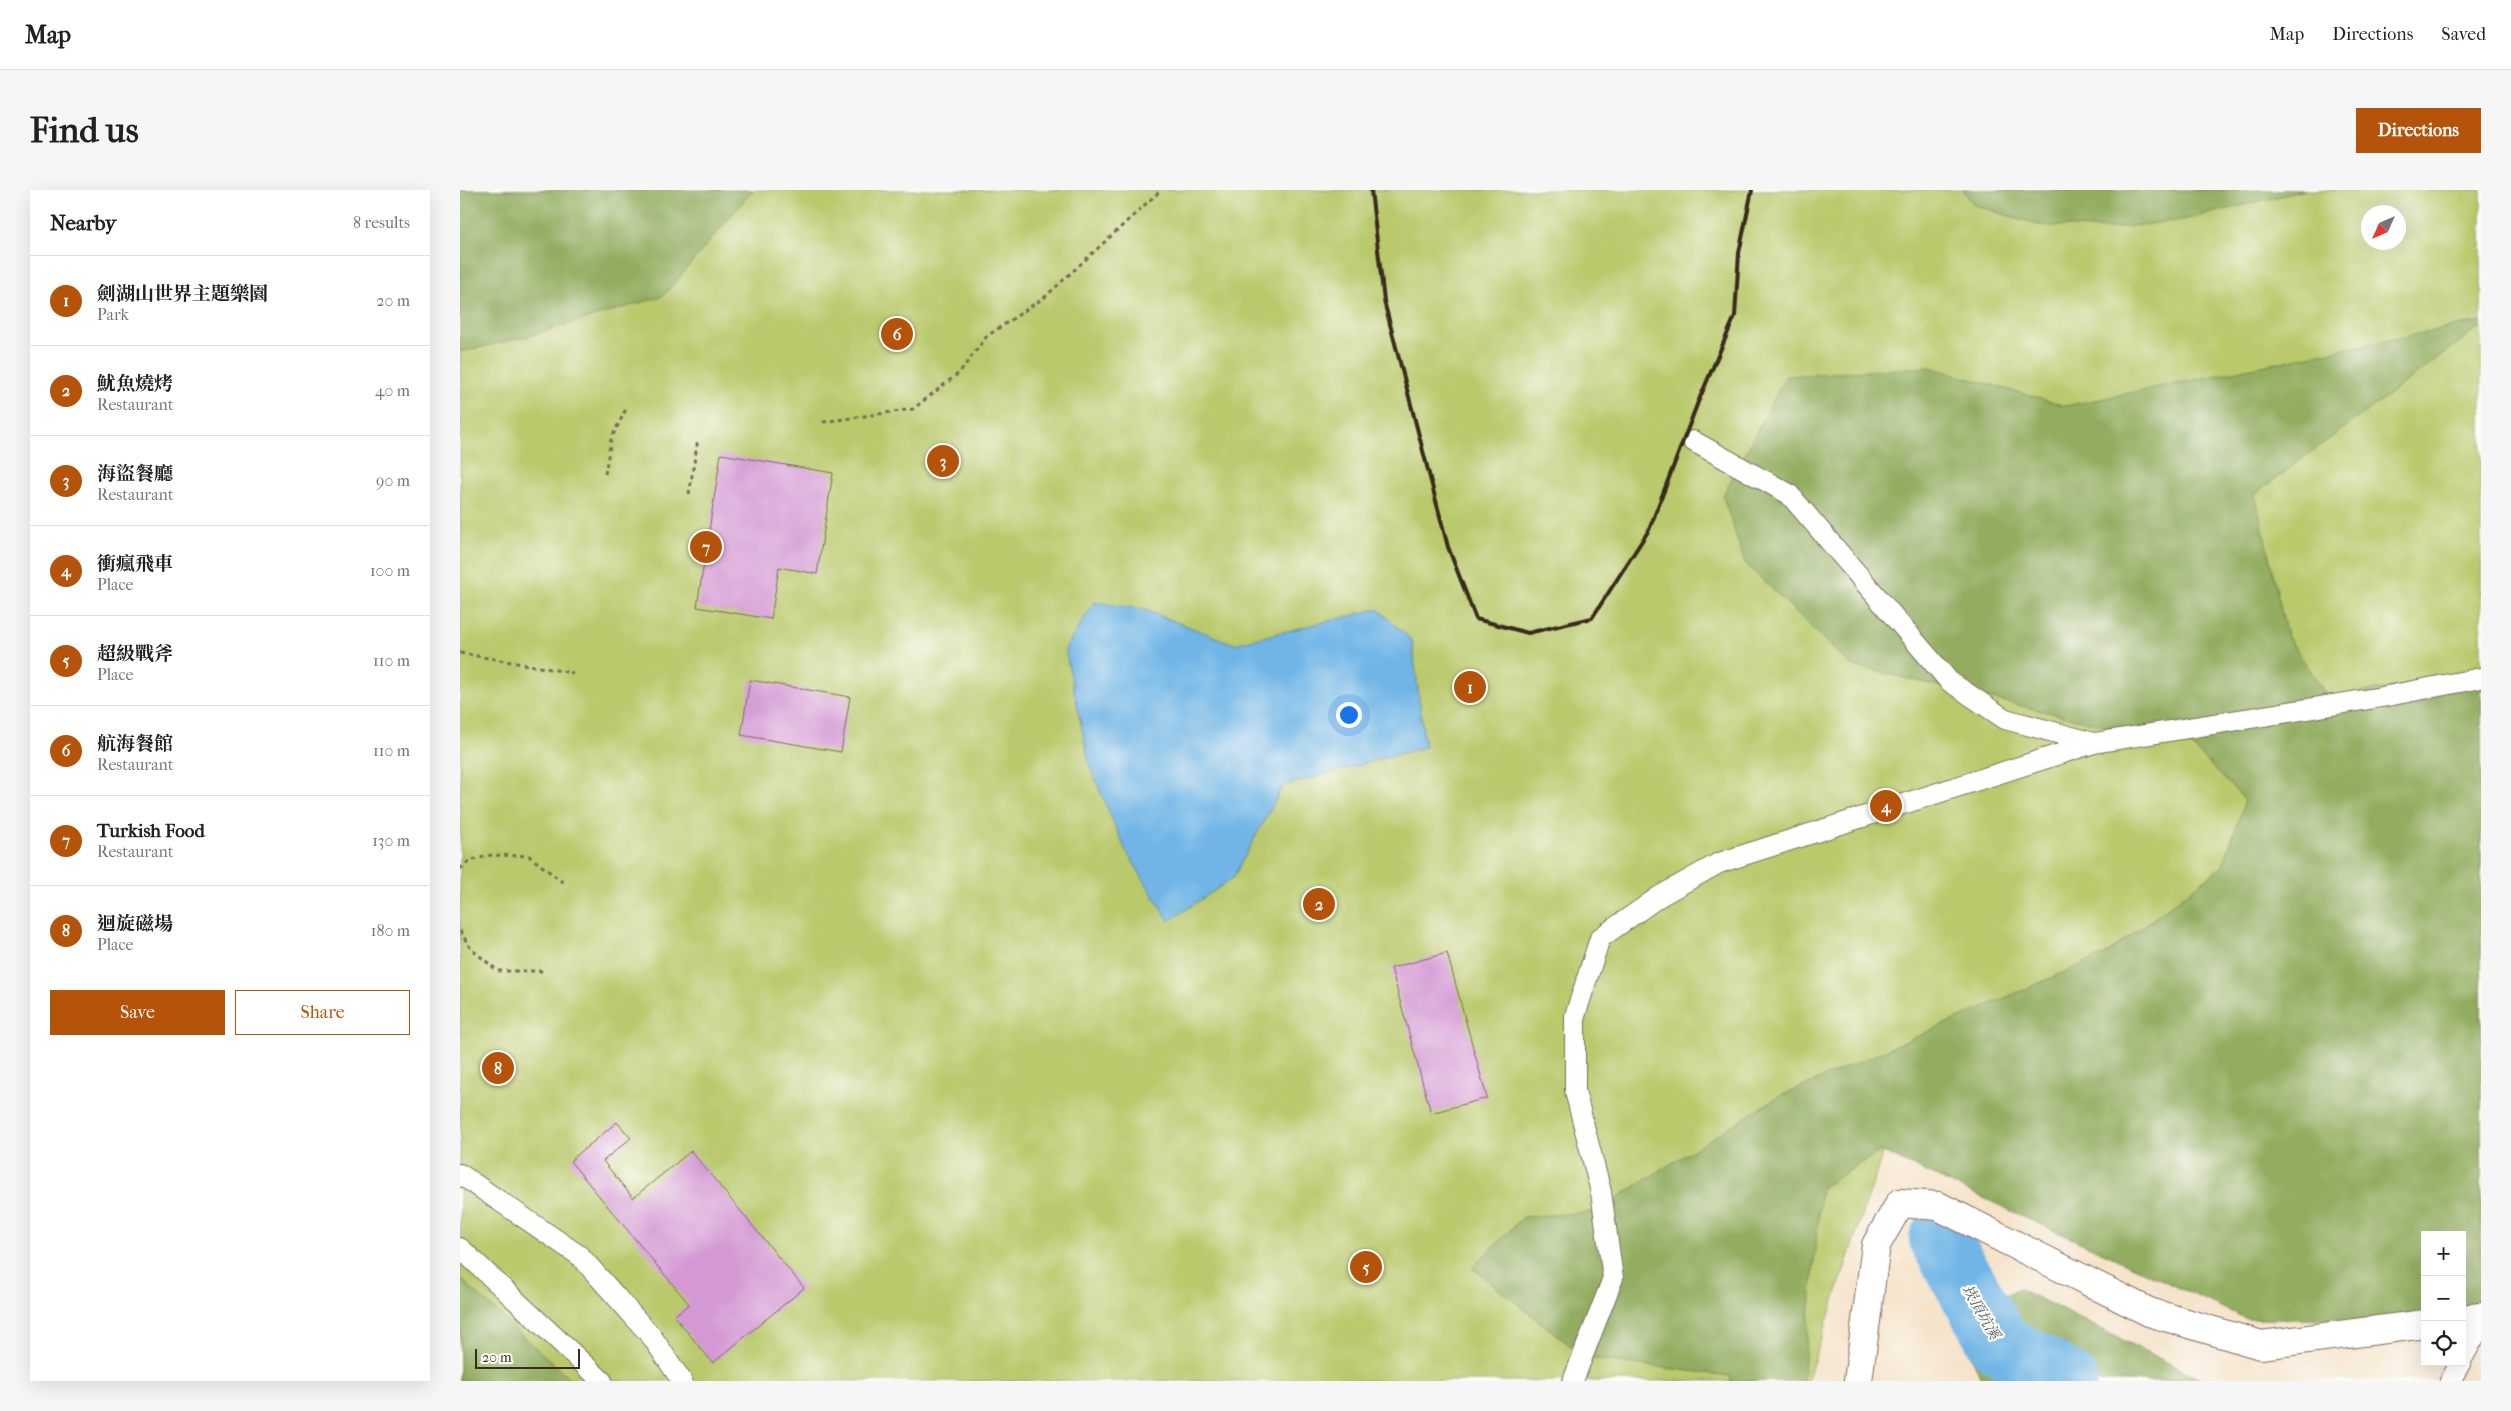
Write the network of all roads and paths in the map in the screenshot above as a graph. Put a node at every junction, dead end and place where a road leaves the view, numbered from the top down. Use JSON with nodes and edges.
{"nodes":[{"id":1,"x":1161,"y":190,"type":"edge"},
{"id":2,"x":626,"y":409,"type":"dead end"},
{"id":3,"x":823,"y":422,"type":"dead end"},
{"id":4,"x":698,"y":439,"type":"dead end"},
{"id":5,"x":1693,"y":441,"type":"dead end"},
{"id":6,"x":605,"y":474,"type":"dead end"},
{"id":7,"x":689,"y":494,"type":"dead end"},
{"id":8,"x":460,"y":653,"type":"edge"},
{"id":9,"x":574,"y":673,"type":"dead end"},
{"id":10,"x":2481,"y":678,"type":"edge"},
{"id":11,"x":2094,"y":743,"type":"junction"},
{"id":12,"x":460,"y":869,"type":"edge"},
{"id":13,"x":564,"y":883,"type":"dead end"},
{"id":14,"x":460,"y":931,"type":"edge"},
{"id":15,"x":544,"y":970,"type":"dead end"},
{"id":16,"x":460,"y":1174,"type":"edge"},
{"id":17,"x":460,"y":1248,"type":"edge"},
{"id":18,"x":2481,"y":1317,"type":"edge"},
{"id":19,"x":2466,"y":1319,"type":"edge"},
{"id":20,"x":2421,"y":1325,"type":"edge"},
{"id":21,"x":2481,"y":1325,"type":"edge"},
{"id":22,"x":2466,"y":1352,"type":"edge"},
{"id":23,"x":2458,"y":1366,"type":"edge"},
{"id":24,"x":602,"y":1381,"type":"edge"},
{"id":25,"x":682,"y":1381,"type":"edge"},
{"id":26,"x":1573,"y":1381,"type":"edge"},
{"id":27,"x":1858,"y":1381,"type":"edge"},
{"id":28,"x":2450,"y":1381,"type":"edge"}],
"edges":[{"from":1,"to":3,"type":"path"},
{"from":2,"to":6,"type":"path"},
{"from":4,"to":7,"type":"path"},
{"from":5,"to":11,"type":"lane"},
{"from":8,"to":9,"type":"path"},
{"from":10,"to":11,"type":"lane"},
{"from":11,"to":26,"type":"lane"},
{"from":12,"to":13,"type":"path"},
{"from":14,"to":15,"type":"path"},
{"from":16,"to":25,"type":"lane"},
{"from":17,"to":24,"type":"lane"},
{"from":18,"to":19,"type":"street"},
{"from":20,"to":27,"type":"street"},
{"from":21,"to":22,"type":"lane"},
{"from":23,"to":28,"type":"lane"}]}
